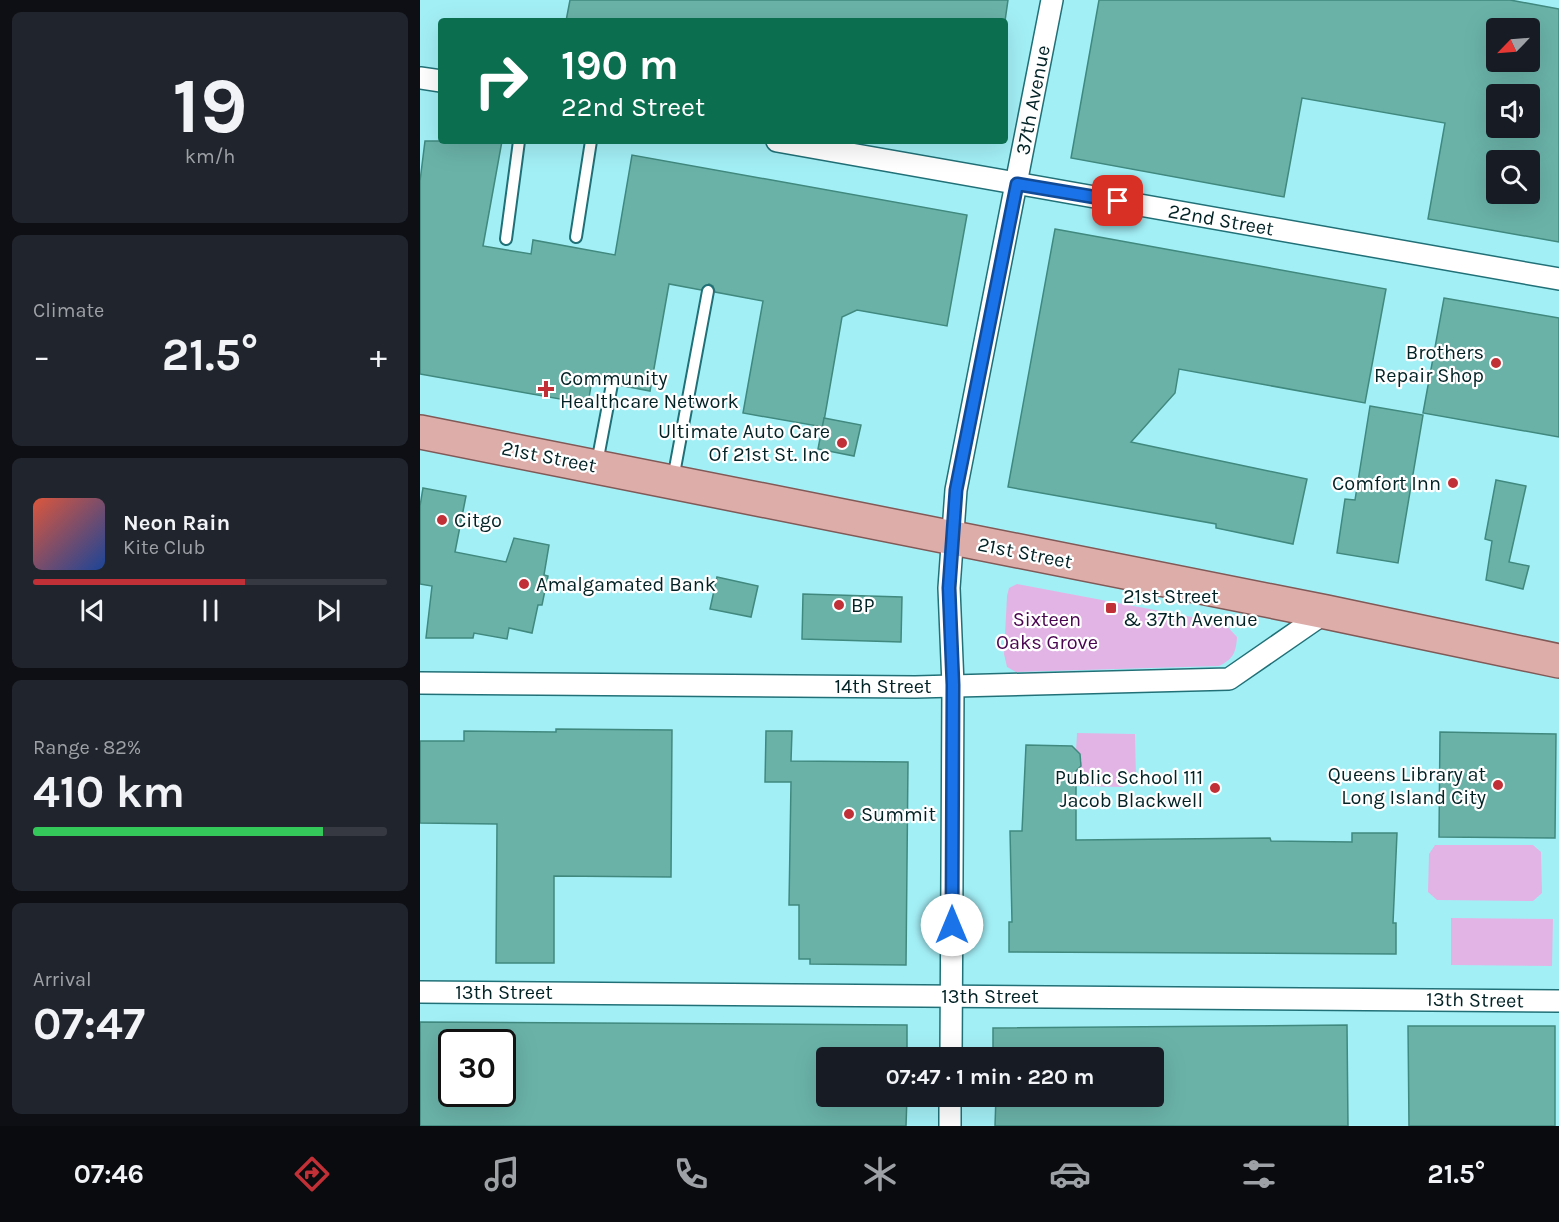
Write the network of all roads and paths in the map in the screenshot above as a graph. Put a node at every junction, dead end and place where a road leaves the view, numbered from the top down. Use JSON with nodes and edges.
{"nodes":[{"id":1,"x":1052,"y":0,"type":"edge"},
{"id":2,"x":420,"y":78,"type":"edge"},
{"id":3,"x":438,"y":81,"type":"edge"},
{"id":4,"x":519,"y":144,"type":"edge"},
{"id":5,"x":591,"y":144,"type":"edge"},
{"id":6,"x":794,"y":144,"type":"edge"},
{"id":7,"x":1017,"y":184,"type":"junction"},
{"id":8,"x":576,"y":237,"type":"dead end"},
{"id":9,"x":506,"y":239,"type":"dead end"},
{"id":10,"x":1559,"y":279,"type":"edge"},
{"id":11,"x":708,"y":291,"type":"dead end"},
{"id":12,"x":612,"y":384,"type":"dead end"},
{"id":13,"x":420,"y":432,"type":"edge"},
{"id":14,"x":597,"y":466,"type":"junction"},
{"id":15,"x":673,"y":482,"type":"junction"},
{"id":16,"x":953,"y":538,"type":"junction"},
{"id":17,"x":1326,"y":612,"type":"junction"},
{"id":18,"x":1559,"y":662,"type":"edge"},
{"id":19,"x":420,"y":683,"type":"edge"},
{"id":20,"x":953,"y":685,"type":"junction"},
{"id":21,"x":420,"y":992,"type":"edge"},
{"id":22,"x":951,"y":995,"type":"junction"},
{"id":23,"x":1559,"y":1001,"type":"edge"},
{"id":24,"x":951,"y":1047,"type":"edge"},
{"id":25,"x":951,"y":1107,"type":"edge"},
{"id":26,"x":950,"y":1126,"type":"edge"}],
"edges":[{"from":1,"to":7,"type":"street","name":"37th Avenue"},
{"from":2,"to":3,"type":"street"},
{"from":4,"to":9,"type":"lane"},
{"from":5,"to":8,"type":"lane"},
{"from":6,"to":7,"type":"street","name":"22nd Street"},
{"from":7,"to":10,"type":"street","name":"22nd Street"},
{"from":7,"to":16,"type":"street","name":"37th Avenue"},
{"from":11,"to":15,"type":"lane"},
{"from":12,"to":14,"type":"lane"},
{"from":13,"to":14,"type":"main road","name":"21st Street"},
{"from":14,"to":15,"type":"main road","name":"21st Street"},
{"from":15,"to":16,"type":"main road","name":"21st Street"},
{"from":16,"to":17,"type":"main road","name":"21st Street"},
{"from":16,"to":20,"type":"street","name":"37th Avenue"},
{"from":17,"to":18,"type":"main road","name":"21st Street"},
{"from":17,"to":20,"type":"street","name":"14th Street"},
{"from":19,"to":20,"type":"street","name":"14th Street"},
{"from":20,"to":22,"type":"street","name":"37th Avenue"},
{"from":21,"to":22,"type":"street","name":"13th Street"},
{"from":22,"to":23,"type":"street","name":"13th Street"},
{"from":22,"to":24,"type":"street","name":"37th Avenue"},
{"from":25,"to":26,"type":"street"}]}
